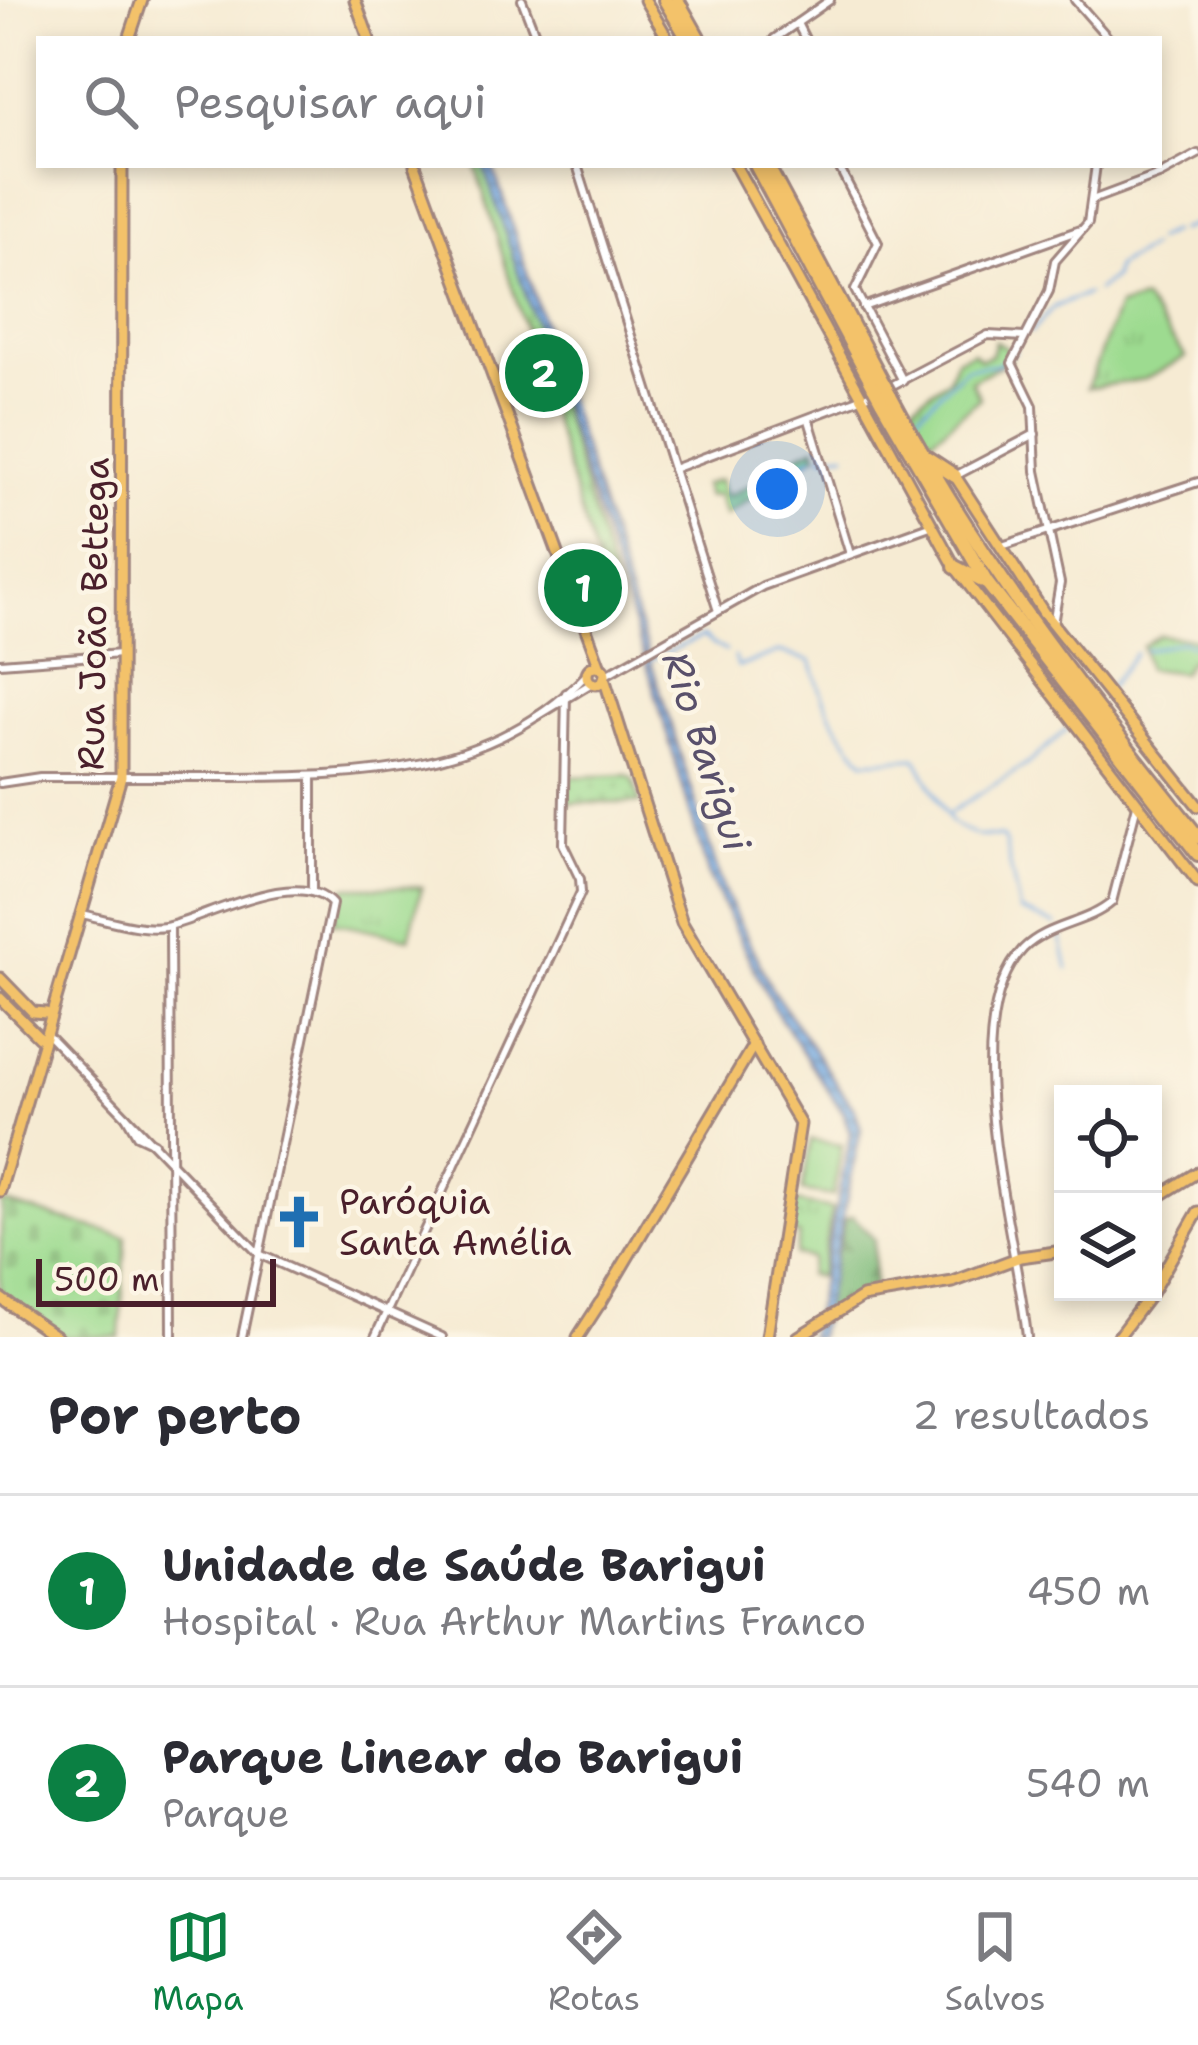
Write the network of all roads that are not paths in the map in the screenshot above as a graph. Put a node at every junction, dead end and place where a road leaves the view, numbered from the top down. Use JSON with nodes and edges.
{"nodes":[{"id":1,"x":140,"y":0,"type":"edge"},
{"id":2,"x":355,"y":0,"type":"edge"},
{"id":3,"x":522,"y":0,"type":"edge"},
{"id":4,"x":645,"y":0,"type":"edge"},
{"id":5,"x":665,"y":0,"type":"edge"},
{"id":6,"x":677,"y":0,"type":"edge"},
{"id":7,"x":830,"y":0,"type":"edge"},
{"id":8,"x":1075,"y":0,"type":"edge"},
{"id":9,"x":797,"y":23,"type":"junction"},
{"id":10,"x":127,"y":36,"type":"edge"},
{"id":11,"x":368,"y":36,"type":"edge"},
{"id":12,"x":536,"y":36,"type":"edge"},
{"id":13,"x":666,"y":36,"type":"edge"},
{"id":14,"x":686,"y":36,"type":"edge"},
{"id":15,"x":697,"y":36,"type":"edge"},
{"id":16,"x":778,"y":36,"type":"edge"},
{"id":17,"x":804,"y":36,"type":"edge"},
{"id":18,"x":1105,"y":36,"type":"edge"},
{"id":19,"x":1198,"y":154,"type":"edge"},
{"id":20,"x":119,"y":168,"type":"edge"},
{"id":21,"x":416,"y":168,"type":"edge"},
{"id":22,"x":578,"y":168,"type":"edge"},
{"id":23,"x":738,"y":168,"type":"edge"},
{"id":24,"x":758,"y":168,"type":"edge"},
{"id":25,"x":769,"y":168,"type":"edge"},
{"id":26,"x":840,"y":168,"type":"edge"},
{"id":27,"x":1096,"y":168,"type":"edge"},
{"id":28,"x":1092,"y":200,"type":"junction"},
{"id":29,"x":1086,"y":225,"type":"junction"},
{"id":30,"x":863,"y":307,"type":"junction"},
{"id":31,"x":1024,"y":337,"type":"junction"},
{"id":32,"x":903,"y":381,"type":"junction"},
{"id":33,"x":882,"y":391,"type":"junction"},
{"id":34,"x":861,"y":400,"type":"junction"},
{"id":35,"x":809,"y":420,"type":"junction"},
{"id":36,"x":1035,"y":434,"type":"junction"},
{"id":37,"x":919,"y":450,"type":"junction"},
{"id":38,"x":673,"y":469,"type":"junction"},
{"id":39,"x":956,"y":476,"type":"junction"},
{"id":40,"x":1198,"y":482,"type":"edge"},
{"id":41,"x":930,"y":526,"type":"junction"},
{"id":42,"x":1050,"y":531,"type":"junction"},
{"id":43,"x":998,"y":548,"type":"junction"},
{"id":44,"x":850,"y":554,"type":"junction"},
{"id":45,"x":955,"y":567,"type":"junction"},
{"id":46,"x":987,"y":584,"type":"junction"},
{"id":47,"x":718,"y":611,"type":"junction"},
{"id":48,"x":1053,"y":624,"type":"junction"},
{"id":49,"x":118,"y":656,"type":"junction"},
{"id":50,"x":0,"y":663,"type":"edge"},
{"id":51,"x":597,"y":675,"type":"junction"},
{"id":52,"x":566,"y":693,"type":"junction"},
{"id":53,"x":563,"y":703,"type":"junction"},
{"id":54,"x":532,"y":718,"type":"junction"},
{"id":55,"x":312,"y":776,"type":"junction"},
{"id":56,"x":118,"y":777,"type":"junction"},
{"id":57,"x":0,"y":783,"type":"edge"},
{"id":58,"x":1137,"y":805,"type":"junction"},
{"id":59,"x":1198,"y":806,"type":"edge"},
{"id":60,"x":1198,"y":837,"type":"edge"},
{"id":61,"x":1198,"y":854,"type":"edge"},
{"id":62,"x":1198,"y":882,"type":"edge"},
{"id":63,"x":312,"y":892,"type":"junction"},
{"id":64,"x":78,"y":918,"type":"junction"},
{"id":65,"x":170,"y":926,"type":"junction"},
{"id":66,"x":1,"y":983,"type":"edge"},
{"id":67,"x":58,"y":983,"type":"junction"},
{"id":68,"x":0,"y":998,"type":"edge"},
{"id":69,"x":46,"y":1013,"type":"junction"},
{"id":70,"x":40,"y":1043,"type":"junction"},
{"id":71,"x":754,"y":1044,"type":"junction"},
{"id":72,"x":5,"y":1160,"type":"edge"},
{"id":73,"x":171,"y":1162,"type":"junction"},
{"id":74,"x":1198,"y":1172,"type":"edge"},
{"id":75,"x":0,"y":1191,"type":"edge"},
{"id":76,"x":1162,"y":1194,"type":"edge"},
{"id":77,"x":1198,"y":1213,"type":"edge"},
{"id":78,"x":1054,"y":1252,"type":"edge"},
{"id":79,"x":259,"y":1254,"type":"junction"},
{"id":80,"x":1015,"y":1258,"type":"junction"},
{"id":81,"x":1162,"y":1274,"type":"edge"},
{"id":82,"x":0,"y":1298,"type":"edge"},
{"id":83,"x":1145,"y":1301,"type":"edge"},
{"id":84,"x":387,"y":1312,"type":"junction"},
{"id":85,"x":801,"y":1335,"type":"edge"},
{"id":86,"x":57,"y":1337,"type":"edge"},
{"id":87,"x":172,"y":1337,"type":"edge"},
{"id":88,"x":242,"y":1337,"type":"edge"},
{"id":89,"x":375,"y":1337,"type":"edge"},
{"id":90,"x":442,"y":1337,"type":"edge"},
{"id":91,"x":578,"y":1337,"type":"edge"},
{"id":92,"x":767,"y":1337,"type":"edge"},
{"id":93,"x":1027,"y":1337,"type":"edge"},
{"id":94,"x":1118,"y":1337,"type":"edge"}],
"edges":[{"from":1,"to":10,"type":"main road"},
{"from":2,"to":11,"type":"main road"},
{"from":3,"to":12,"type":"street"},
{"from":4,"to":13,"type":"main road"},
{"from":5,"to":14,"type":"highway"},
{"from":6,"to":15,"type":"highway"},
{"from":7,"to":9,"type":"street"},
{"from":8,"to":18,"type":"street"},
{"from":9,"to":16,"type":"street"},
{"from":9,"to":17,"type":"street"},
{"from":19,"to":28,"type":"street"},
{"from":20,"to":49,"type":"main road","name":"Rua João Bettega"},
{"from":21,"to":51,"type":"main road"},
{"from":22,"to":38,"type":"street"},
{"from":23,"to":34,"type":"main road"},
{"from":24,"to":33,"type":"highway"},
{"from":25,"to":33,"type":"highway"},
{"from":26,"to":30,"type":"street"},
{"from":27,"to":28,"type":"street"},
{"from":28,"to":29,"type":"street"},
{"from":29,"to":30,"type":"street"},
{"from":29,"to":31,"type":"street"},
{"from":30,"to":32,"type":"street"},
{"from":31,"to":32,"type":"street"},
{"from":31,"to":36,"type":"street"},
{"from":32,"to":34,"type":"street"},
{"from":33,"to":37,"type":"highway"},
{"from":33,"to":46,"type":"highway"},
{"from":34,"to":35,"type":"street"},
{"from":34,"to":41,"type":"main road"},
{"from":35,"to":38,"type":"street"},
{"from":35,"to":44,"type":"street"},
{"from":36,"to":39,"type":"street"},
{"from":36,"to":42,"type":"street"},
{"from":37,"to":39,"type":"highway"},
{"from":37,"to":60,"type":"highway"},
{"from":38,"to":47,"type":"street"},
{"from":39,"to":43,"type":"main road"},
{"from":40,"to":42,"type":"street"},
{"from":41,"to":44,"type":"street"},
{"from":41,"to":45,"type":"main road"},
{"from":42,"to":43,"type":"street"},
{"from":42,"to":48,"type":"street"},
{"from":43,"to":48,"type":"main road"},
{"from":44,"to":47,"type":"street"},
{"from":45,"to":46,"type":"highway"},
{"from":45,"to":58,"type":"main road"},
{"from":46,"to":61,"type":"highway"},
{"from":47,"to":51,"type":"street"},
{"from":48,"to":59,"type":"main road"},
{"from":49,"to":50,"type":"street"},
{"from":49,"to":56,"type":"main road","name":"Rua João Bettega"},
{"from":51,"to":52,"type":"street"},
{"from":51,"to":53,"type":"street"},
{"from":51,"to":71,"type":"main road"},
{"from":52,"to":53,"type":"street"},
{"from":52,"to":54,"type":"street"},
{"from":53,"to":54,"type":"street"},
{"from":53,"to":84,"type":"street"},
{"from":54,"to":55,"type":"street"},
{"from":55,"to":56,"type":"street"},
{"from":55,"to":63,"type":"street"},
{"from":56,"to":57,"type":"street"},
{"from":56,"to":64,"type":"main road","name":"Rua João Bettega"},
{"from":58,"to":62,"type":"main road"},
{"from":58,"to":80,"type":"street"},
{"from":63,"to":65,"type":"street"},
{"from":63,"to":79,"type":"street"},
{"from":64,"to":65,"type":"street"},
{"from":64,"to":67,"type":"main road","name":"Rua João Bettega"},
{"from":65,"to":73,"type":"street"},
{"from":66,"to":69,"type":"main road"},
{"from":67,"to":69,"type":"main road","name":"Rua João Bettega"},
{"from":67,"to":70,"type":"main road","name":"Rua João Bettega"},
{"from":68,"to":70,"type":"main road"},
{"from":69,"to":70,"type":"main road","name":"Rua João Bettega"},
{"from":70,"to":72,"type":"main road","name":"Rua João Bettega"},
{"from":70,"to":73,"type":"street"},
{"from":71,"to":91,"type":"main road"},
{"from":71,"to":92,"type":"main road"},
{"from":72,"to":75,"type":"main road","name":"Rua João Bettega"},
{"from":73,"to":79,"type":"street"},
{"from":73,"to":87,"type":"street"},
{"from":74,"to":76,"type":"main road"},
{"from":77,"to":81,"type":"main road"},
{"from":78,"to":80,"type":"main road"},
{"from":79,"to":84,"type":"street"},
{"from":79,"to":88,"type":"street"},
{"from":80,"to":85,"type":"main road"},
{"from":80,"to":93,"type":"street"},
{"from":82,"to":86,"type":"main road"},
{"from":83,"to":94,"type":"main road"},
{"from":84,"to":89,"type":"street"},
{"from":84,"to":90,"type":"street"}]}
